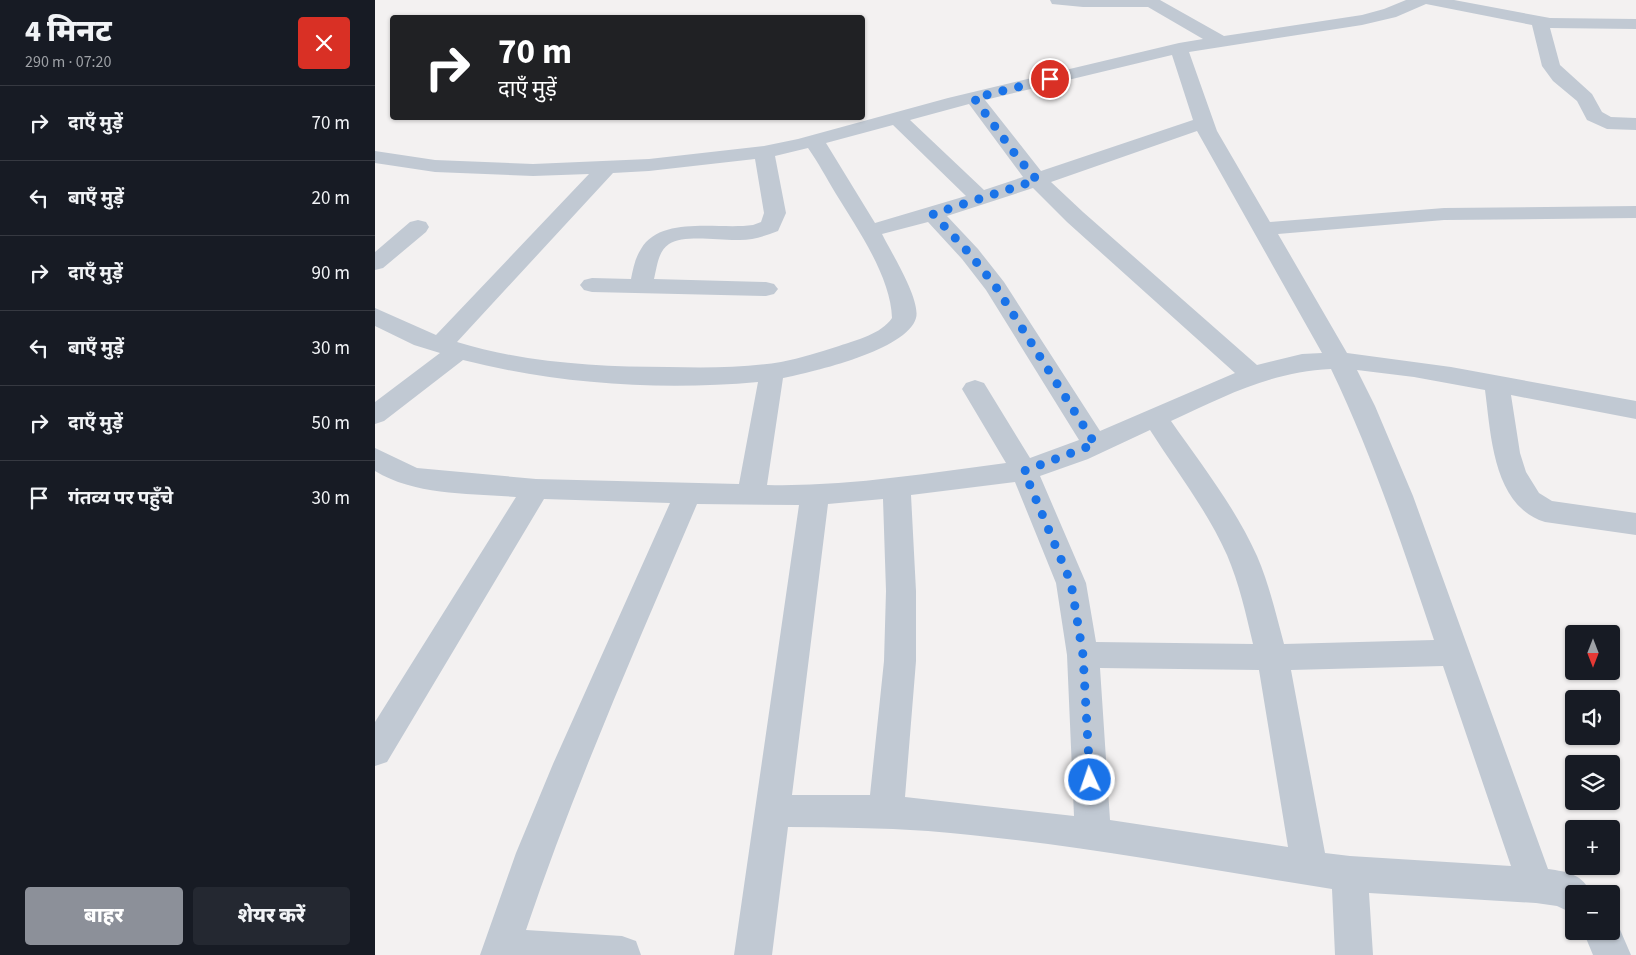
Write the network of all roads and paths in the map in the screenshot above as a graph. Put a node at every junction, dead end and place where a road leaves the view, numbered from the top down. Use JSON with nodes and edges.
{"nodes":[{"id":1,"x":1057,"y":0,"type":"edge"},
{"id":2,"x":1420,"y":0,"type":"edge"},
{"id":3,"x":1431,"y":0,"type":"edge"},
{"id":4,"x":1150,"y":1,"type":"edge"},
{"id":5,"x":1540,"y":22,"type":"junction"},
{"id":6,"x":1636,"y":24,"type":"edge"},
{"id":7,"x":1220,"y":41,"type":"junction"},
{"id":8,"x":1179,"y":48,"type":"junction"},
{"id":9,"x":974,"y":98,"type":"junction"},
{"id":10,"x":897,"y":118,"type":"junction"},
{"id":11,"x":1203,"y":123,"type":"junction"},
{"id":12,"x":1636,"y":124,"type":"edge"},
{"id":13,"x":814,"y":141,"type":"junction"},
{"id":14,"x":764,"y":152,"type":"junction"},
{"id":15,"x":375,"y":157,"type":"edge"},
{"id":16,"x":606,"y":168,"type":"junction"},
{"id":17,"x":1037,"y":180,"type":"junction"},
{"id":18,"x":981,"y":198,"type":"junction"},
{"id":19,"x":1636,"y":212,"type":"edge"},
{"id":20,"x":933,"y":214,"type":"junction"},
{"id":21,"x":418,"y":227,"type":"dead end"},
{"id":22,"x":1263,"y":229,"type":"junction"},
{"id":23,"x":869,"y":231,"type":"junction"},
{"id":24,"x":375,"y":263,"type":"edge"},
{"id":25,"x":592,"y":286,"type":"dead end"},
{"id":26,"x":640,"y":286,"type":"junction"},
{"id":27,"x":766,"y":288,"type":"dead end"},
{"id":28,"x":375,"y":316,"type":"edge"},
{"id":29,"x":450,"y":348,"type":"junction"},
{"id":30,"x":1339,"y":360,"type":"junction"},
{"id":31,"x":772,"y":371,"type":"junction"},
{"id":32,"x":1253,"y":375,"type":"junction"},
{"id":33,"x":1497,"y":385,"type":"junction"},
{"id":34,"x":975,"y":389,"type":"dead end"},
{"id":35,"x":1636,"y":410,"type":"edge"},
{"id":36,"x":375,"y":415,"type":"edge"},
{"id":37,"x":1155,"y":418,"type":"junction"},
{"id":38,"x":1095,"y":444,"type":"junction"},
{"id":39,"x":375,"y":458,"type":"edge"},
{"id":40,"x":1024,"y":471,"type":"junction"},
{"id":41,"x":897,"y":487,"type":"junction"},
{"id":42,"x":537,"y":489,"type":"junction"},
{"id":43,"x":688,"y":493,"type":"junction"},
{"id":44,"x":815,"y":494,"type":"junction"},
{"id":45,"x":751,"y":495,"type":"junction"},
{"id":46,"x":1636,"y":524,"type":"edge"},
{"id":47,"x":1453,"y":653,"type":"junction"},
{"id":48,"x":1083,"y":655,"type":"junction"},
{"id":49,"x":1271,"y":657,"type":"junction"},
{"id":50,"x":375,"y":750,"type":"edge"},
{"id":51,"x":773,"y":811,"type":"junction"},
{"id":52,"x":886,"y":813,"type":"junction"},
{"id":53,"x":1093,"y":835,"type":"junction"},
{"id":54,"x":1310,"y":868,"type":"junction"},
{"id":55,"x":1350,"y":874,"type":"junction"},
{"id":56,"x":1536,"y":885,"type":"junction"},
{"id":57,"x":1565,"y":890,"type":"edge"},
{"id":58,"x":1606,"y":940,"type":"edge"},
{"id":59,"x":500,"y":952,"type":"edge"},
{"id":60,"x":622,"y":955,"type":"edge"},
{"id":61,"x":753,"y":955,"type":"edge"},
{"id":62,"x":1353,"y":955,"type":"edge"},
{"id":63,"x":1612,"y":955,"type":"edge"}],
"edges":[{"from":1,"to":4,"type":"street"},
{"from":2,"to":7,"type":"street"},
{"from":3,"to":5,"type":"street"},
{"from":4,"to":7,"type":"street"},
{"from":5,"to":6,"type":"street"},
{"from":5,"to":12,"type":"street"},
{"from":7,"to":8,"type":"street"},
{"from":8,"to":9,"type":"street"},
{"from":8,"to":11,"type":"street"},
{"from":9,"to":10,"type":"street"},
{"from":9,"to":17,"type":"street"},
{"from":10,"to":13,"type":"street"},
{"from":10,"to":18,"type":"street"},
{"from":11,"to":17,"type":"street"},
{"from":11,"to":22,"type":"street"},
{"from":13,"to":14,"type":"street"},
{"from":13,"to":23,"type":"street"},
{"from":14,"to":16,"type":"street"},
{"from":14,"to":26,"type":"street"},
{"from":15,"to":16,"type":"street"},
{"from":16,"to":29,"type":"street"},
{"from":17,"to":18,"type":"street"},
{"from":17,"to":32,"type":"street"},
{"from":18,"to":20,"type":"street"},
{"from":19,"to":22,"type":"street"},
{"from":20,"to":23,"type":"street"},
{"from":20,"to":38,"type":"street"},
{"from":21,"to":24,"type":"street"},
{"from":22,"to":30,"type":"street"},
{"from":23,"to":31,"type":"street"},
{"from":25,"to":26,"type":"street"},
{"from":26,"to":27,"type":"street"},
{"from":28,"to":29,"type":"street"},
{"from":29,"to":31,"type":"street"},
{"from":29,"to":36,"type":"street"},
{"from":30,"to":32,"type":"street"},
{"from":30,"to":33,"type":"street"},
{"from":30,"to":47,"type":"street"},
{"from":31,"to":45,"type":"street"},
{"from":32,"to":37,"type":"street"},
{"from":33,"to":35,"type":"street"},
{"from":33,"to":46,"type":"street"},
{"from":34,"to":40,"type":"street"},
{"from":37,"to":38,"type":"street"},
{"from":37,"to":49,"type":"street"},
{"from":38,"to":40,"type":"street"},
{"from":39,"to":42,"type":"street"},
{"from":40,"to":41,"type":"street"},
{"from":40,"to":48,"type":"street"},
{"from":41,"to":44,"type":"street"},
{"from":41,"to":52,"type":"street"},
{"from":42,"to":43,"type":"street"},
{"from":42,"to":50,"type":"street"},
{"from":43,"to":45,"type":"street"},
{"from":43,"to":59,"type":"street"},
{"from":44,"to":45,"type":"street"},
{"from":44,"to":51,"type":"street"},
{"from":47,"to":49,"type":"street"},
{"from":47,"to":56,"type":"street"},
{"from":48,"to":49,"type":"street"},
{"from":48,"to":53,"type":"street"},
{"from":49,"to":54,"type":"street"},
{"from":51,"to":52,"type":"street"},
{"from":51,"to":61,"type":"street"},
{"from":52,"to":53,"type":"street"},
{"from":53,"to":54,"type":"street"},
{"from":54,"to":55,"type":"street"},
{"from":55,"to":56,"type":"street"},
{"from":55,"to":62,"type":"street"},
{"from":56,"to":57,"type":"street"},
{"from":58,"to":63,"type":"street"},
{"from":59,"to":60,"type":"street"}]}
